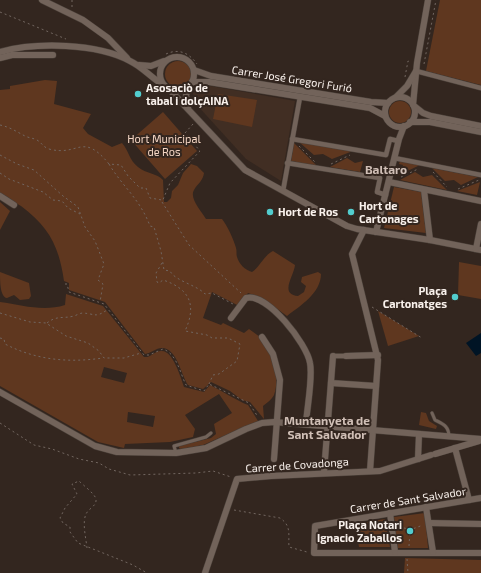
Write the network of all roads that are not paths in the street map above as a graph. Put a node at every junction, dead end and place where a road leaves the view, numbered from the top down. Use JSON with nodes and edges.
{"nodes":[{"id":1,"x":42,"y":0,"type":"edge"},
{"id":2,"x":428,"y":0,"type":"edge"},
{"id":3,"x":109,"y":40,"type":"junction"},
{"id":4,"x":101,"y":50,"type":"junction"},
{"id":5,"x":0,"y":52,"type":"edge"},
{"id":6,"x":115,"y":54,"type":"junction"},
{"id":7,"x":53,"y":55,"type":"dead end"},
{"id":8,"x":0,"y":58,"type":"edge"},
{"id":9,"x":163,"y":59,"type":"junction"},
{"id":10,"x":129,"y":60,"type":"junction"},
{"id":11,"x":137,"y":64,"type":"junction"},
{"id":12,"x":197,"y":68,"type":"junction"},
{"id":13,"x":416,"y":71,"type":"junction"},
{"id":14,"x":191,"y":84,"type":"junction"},
{"id":15,"x":167,"y":87,"type":"junction"},
{"id":16,"x":481,"y":88,"type":"edge"},
{"id":17,"x":300,"y":97,"type":"junction"},
{"id":18,"x":396,"y":97,"type":"junction"},
{"id":19,"x":388,"y":103,"type":"junction"},
{"id":20,"x":413,"y":105,"type":"junction"},
{"id":21,"x":188,"y":108,"type":"junction"},
{"id":22,"x":386,"y":116,"type":"junction"},
{"id":23,"x":410,"y":122,"type":"junction"},
{"id":24,"x":394,"y":125,"type":"junction"},
{"id":25,"x":404,"y":126,"type":"junction"},
{"id":26,"x":481,"y":126,"type":"edge"},
{"id":27,"x":481,"y":132,"type":"edge"},
{"id":28,"x":292,"y":139,"type":"junction"},
{"id":29,"x":398,"y":140,"type":"junction"},
{"id":30,"x":394,"y":158,"type":"junction"},
{"id":31,"x":287,"y":163,"type":"junction"},
{"id":32,"x":481,"y":175,"type":"edge"},
{"id":33,"x":389,"y":182,"type":"junction"},
{"id":34,"x":424,"y":190,"type":"junction"},
{"id":35,"x":283,"y":191,"type":"junction"},
{"id":36,"x":386,"y":195,"type":"junction"},
{"id":37,"x":0,"y":196,"type":"edge"},
{"id":38,"x":481,"y":201,"type":"edge"},
{"id":39,"x":14,"y":205,"type":"dead end"},
{"id":40,"x":481,"y":224,"type":"edge"},
{"id":41,"x":364,"y":230,"type":"junction"},
{"id":42,"x":376,"y":232,"type":"junction"},
{"id":43,"x":430,"y":240,"type":"junction"},
{"id":44,"x":479,"y":250,"type":"edge"},
{"id":45,"x":231,"y":318,"type":"dead end"},
{"id":46,"x":262,"y":337,"type":"dead end"},
{"id":47,"x":378,"y":355,"type":"junction"},
{"id":48,"x":333,"y":356,"type":"joint"},
{"id":49,"x":346,"y":356,"type":"joint"},
{"id":50,"x":331,"y":383,"type":"junction"},
{"id":51,"x":376,"y":386,"type":"junction"},
{"id":52,"x":0,"y":392,"type":"edge"},
{"id":53,"x":432,"y":413,"type":"dead end"},
{"id":54,"x":277,"y":422,"type":"junction"},
{"id":55,"x":306,"y":424,"type":"junction"},
{"id":56,"x":328,"y":426,"type":"junction"},
{"id":57,"x":373,"y":430,"type":"junction"},
{"id":58,"x":211,"y":433,"type":"dead end"},
{"id":59,"x":419,"y":434,"type":"junction"},
{"id":60,"x":449,"y":436,"type":"junction"},
{"id":61,"x":481,"y":439,"type":"edge"},
{"id":62,"x":455,"y":448,"type":"junction"},
{"id":63,"x":176,"y":453,"type":"junction"},
{"id":64,"x":274,"y":459,"type":"dead end"},
{"id":65,"x":418,"y":459,"type":"junction"},
{"id":66,"x":370,"y":471,"type":"junction"},
{"id":67,"x":324,"y":472,"type":"junction"},
{"id":68,"x":481,"y":498,"type":"edge"},
{"id":69,"x":469,"y":500,"type":"junction"},
{"id":70,"x":426,"y":507,"type":"junction"},
{"id":71,"x":390,"y":513,"type":"junction"},
{"id":72,"x":427,"y":524,"type":"junction"},
{"id":73,"x":481,"y":524,"type":"edge"},
{"id":74,"x":395,"y":552,"type":"junction"},
{"id":75,"x":433,"y":552,"type":"junction"},
{"id":76,"x":481,"y":553,"type":"edge"},
{"id":77,"x":205,"y":573,"type":"edge"}],
"edges":[{"from":1,"to":3,"type":"street"},
{"from":2,"to":13,"type":"street"},
{"from":3,"to":4,"type":"street"},
{"from":3,"to":6,"type":"street"},
{"from":3,"to":10,"type":"street"},
{"from":4,"to":5,"type":"street"},
{"from":4,"to":6,"type":"street"},
{"from":6,"to":10,"type":"street"},
{"from":7,"to":8,"type":"street"},
{"from":9,"to":11,"type":"street"},
{"from":9,"to":12,"type":"street"},
{"from":9,"to":15,"type":"street"},
{"from":10,"to":11,"type":"street"},
{"from":11,"to":15,"type":"street"},
{"from":12,"to":14,"type":"street"},
{"from":12,"to":19,"type":"street","name":"Carrer José Gregori Furió"},
{"from":13,"to":16,"type":"street"},
{"from":13,"to":18,"type":"street"},
{"from":13,"to":20,"type":"street"},
{"from":14,"to":15,"type":"street"},
{"from":14,"to":17,"type":"street","name":"Carrer José Gregori Furió"},
{"from":14,"to":21,"type":"street"},
{"from":15,"to":21,"type":"street"},
{"from":17,"to":22,"type":"street","name":"Carrer José Gregori Furió"},
{"from":17,"to":28,"type":"street"},
{"from":18,"to":19,"type":"street"},
{"from":18,"to":20,"type":"street"},
{"from":19,"to":22,"type":"street"},
{"from":20,"to":23,"type":"street"},
{"from":20,"to":26,"type":"street"},
{"from":21,"to":35,"type":"street"},
{"from":22,"to":24,"type":"street"},
{"from":23,"to":25,"type":"street"},
{"from":23,"to":27,"type":"street"},
{"from":24,"to":25,"type":"street"},
{"from":24,"to":29,"type":"street"},
{"from":25,"to":29,"type":"street"},
{"from":28,"to":29,"type":"street"},
{"from":28,"to":31,"type":"street"},
{"from":29,"to":30,"type":"street"},
{"from":30,"to":32,"type":"street"},
{"from":30,"to":33,"type":"street"},
{"from":31,"to":35,"type":"street"},
{"from":31,"to":36,"type":"street"},
{"from":33,"to":34,"type":"street"},
{"from":33,"to":36,"type":"street"},
{"from":34,"to":38,"type":"street"},
{"from":34,"to":43,"type":"street"},
{"from":35,"to":41,"type":"street"},
{"from":36,"to":42,"type":"street"},
{"from":37,"to":39,"type":"street"},
{"from":40,"to":44,"type":"street"},
{"from":41,"to":42,"type":"street"},
{"from":41,"to":47,"type":"street"},
{"from":42,"to":43,"type":"street"},
{"from":43,"to":44,"type":"street"},
{"from":45,"to":55,"type":"street"},
{"from":46,"to":54,"type":"street"},
{"from":47,"to":49,"type":"street"},
{"from":47,"to":51,"type":"street"},
{"from":48,"to":49,"type":"street"},
{"from":48,"to":50,"type":"street"},
{"from":50,"to":51,"type":"street"},
{"from":50,"to":56,"type":"street"},
{"from":51,"to":57,"type":"street"},
{"from":52,"to":63,"type":"street"},
{"from":53,"to":60,"type":"lane"},
{"from":54,"to":55,"type":"street"},
{"from":54,"to":63,"type":"street"},
{"from":54,"to":64,"type":"street"},
{"from":55,"to":56,"type":"street"},
{"from":56,"to":57,"type":"street"},
{"from":56,"to":67,"type":"street"},
{"from":57,"to":59,"type":"street"},
{"from":57,"to":66,"type":"street"},
{"from":58,"to":63,"type":"lane"},
{"from":59,"to":60,"type":"street"},
{"from":59,"to":65,"type":"street"},
{"from":60,"to":61,"type":"street"},
{"from":61,"to":62,"type":"street","name":"Carrer de Covadonga"},
{"from":62,"to":65,"type":"street","name":"Carrer de Covadonga"},
{"from":62,"to":69,"type":"street"},
{"from":65,"to":66,"type":"street","name":"Carrer de Covadonga"},
{"from":66,"to":67,"type":"street","name":"Carrer de Covadonga"},
{"from":67,"to":77,"type":"street","name":"Carrer de Covadonga"},
{"from":68,"to":69,"type":"street","name":"Carrer de Sant Salvador"},
{"from":69,"to":70,"type":"street","name":"Carrer de Sant Salvador"},
{"from":70,"to":71,"type":"street","name":"Carrer de Sant Salvador"},
{"from":70,"to":72,"type":"street"},
{"from":71,"to":74,"type":"street"},
{"from":71,"to":74,"type":"street","name":"Carrer de Sant Salvador"},
{"from":72,"to":73,"type":"street"},
{"from":72,"to":75,"type":"street"},
{"from":74,"to":75,"type":"street"},
{"from":75,"to":76,"type":"street"}]}
